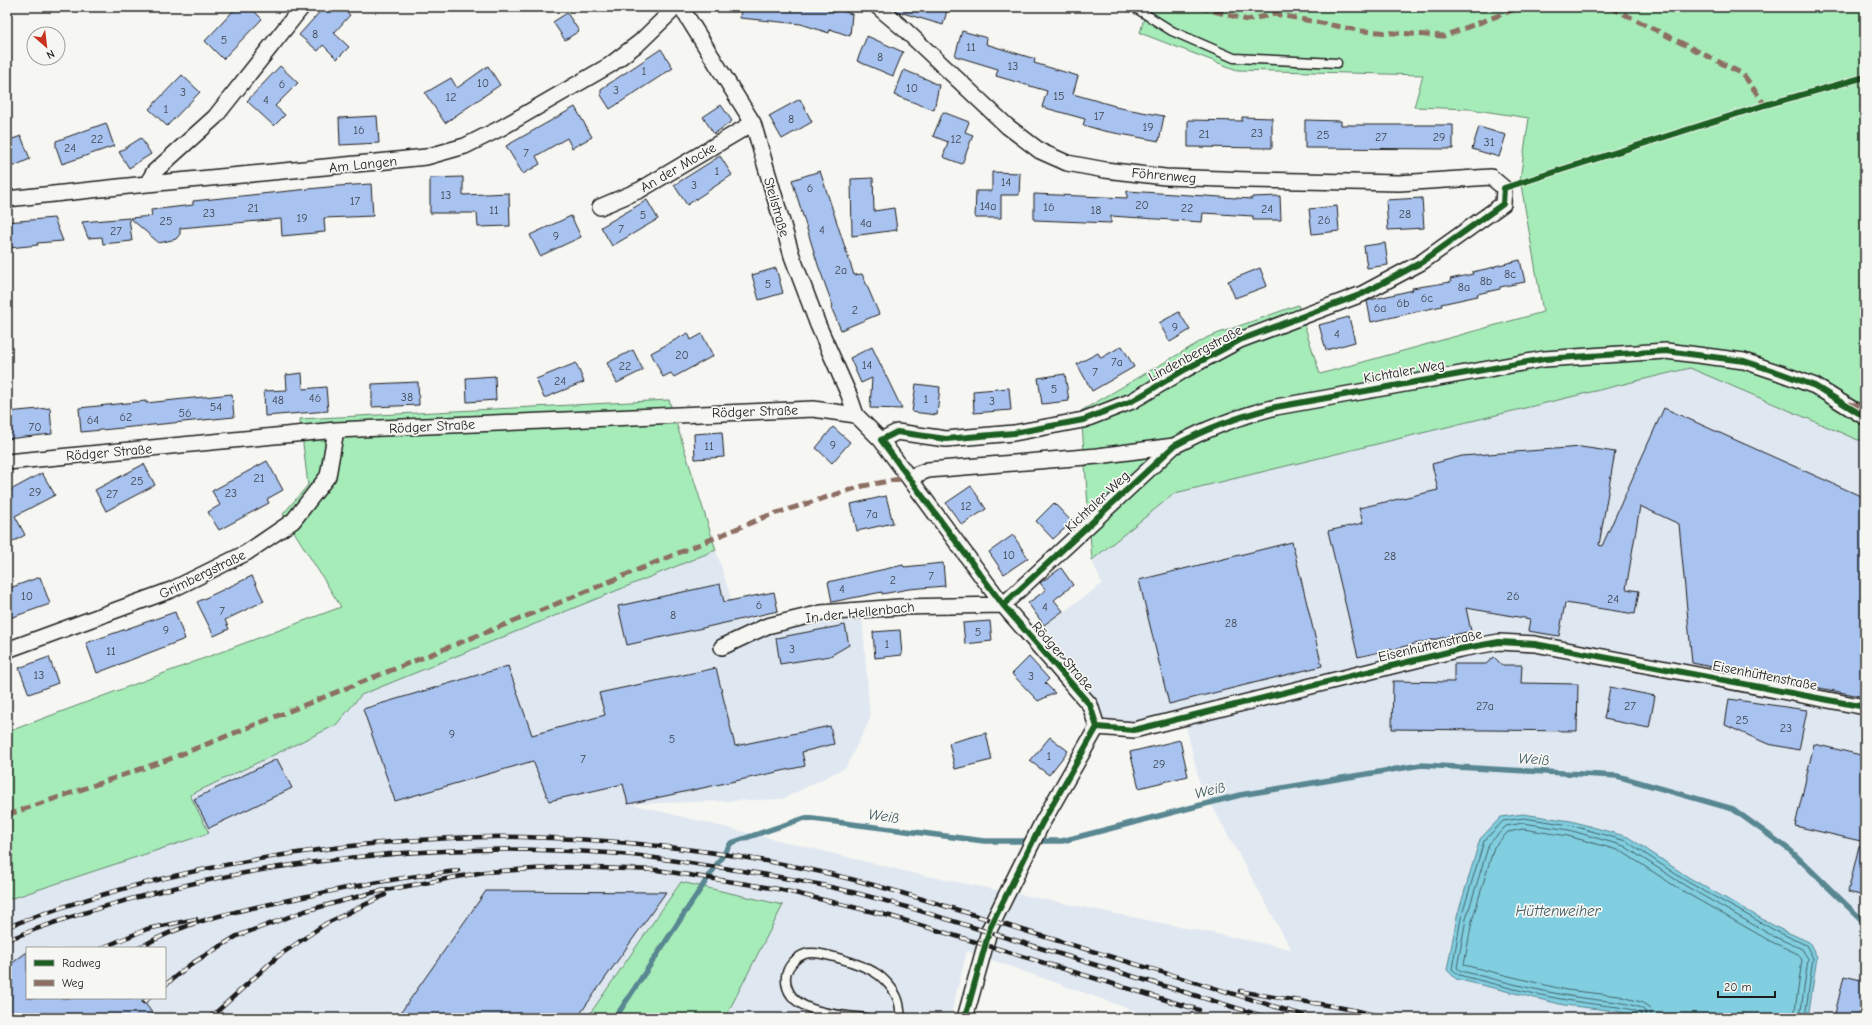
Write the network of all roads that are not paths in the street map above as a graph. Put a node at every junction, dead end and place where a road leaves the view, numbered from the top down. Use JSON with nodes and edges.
{"nodes":[{"id":1,"x":302,"y":7,"type":"edge"},
{"id":2,"x":676,"y":7,"type":"edge"},
{"id":3,"x":681,"y":7,"type":"edge"},
{"id":4,"x":878,"y":7,"type":"edge"},
{"id":5,"x":1134,"y":7,"type":"edge"},
{"id":6,"x":1337,"y":62,"type":"dead end"},
{"id":7,"x":753,"y":123,"type":"junction"},
{"id":8,"x":147,"y":184,"type":"junction"},
{"id":9,"x":1504,"y":188,"type":"joint"},
{"id":10,"x":7,"y":200,"type":"edge"},
{"id":11,"x":600,"y":207,"type":"dead end"},
{"id":12,"x":856,"y":416,"type":"junction"},
{"id":13,"x":1865,"y":417,"type":"edge"},
{"id":14,"x":336,"y":430,"type":"junction"},
{"id":15,"x":881,"y":440,"type":"junction"},
{"id":16,"x":1174,"y":446,"type":"junction"},
{"id":17,"x":7,"y":462,"type":"edge"},
{"id":18,"x":910,"y":477,"type":"junction"},
{"id":19,"x":1003,"y":605,"type":"junction"},
{"id":20,"x":722,"y":647,"type":"dead end"},
{"id":21,"x":7,"y":650,"type":"edge"},
{"id":22,"x":1865,"y":707,"type":"edge"},
{"id":23,"x":1098,"y":727,"type":"junction"},
{"id":24,"x":866,"y":1018,"type":"edge"},
{"id":25,"x":900,"y":1018,"type":"edge"},
{"id":26,"x":965,"y":1018,"type":"edge"}],
"edges":[{"from":1,"to":8,"type":"street"},
{"from":2,"to":8,"type":"street","name":"Am Langen"},
{"from":3,"to":7,"type":"street","name":"Steilstraße"},
{"from":4,"to":9,"type":"street","name":"Föhrenweg"},
{"from":5,"to":6,"type":"lane"},
{"from":7,"to":11,"type":"street","name":"An der Mocke"},
{"from":7,"to":12,"type":"street","name":"Steilstraße"},
{"from":8,"to":10,"type":"street","name":"Am Langen"},
{"from":9,"to":15,"type":"street","name":"Lindenbergstraße"},
{"from":12,"to":14,"type":"street","name":"Rödger Straße"},
{"from":12,"to":15,"type":"street","name":"Rödger Straße"},
{"from":13,"to":16,"type":"street","name":"Kichtaler Weg"},
{"from":14,"to":17,"type":"street","name":"Rödger Straße"},
{"from":14,"to":21,"type":"street","name":"Grimbergstraße"},
{"from":15,"to":18,"type":"street","name":"Rödger Straße"},
{"from":16,"to":18,"type":"street","name":"Kichtaler Weg"},
{"from":16,"to":19,"type":"street","name":"Kichtaler Weg"},
{"from":18,"to":19,"type":"street","name":"Rödger Straße"},
{"from":19,"to":20,"type":"street","name":"In der Hellenbach"},
{"from":19,"to":23,"type":"street","name":"Rödger Straße"},
{"from":22,"to":23,"type":"street","name":"Eisenhüttenstraße"},
{"from":23,"to":26,"type":"street"},
{"from":24,"to":25,"type":"lane"}]}
